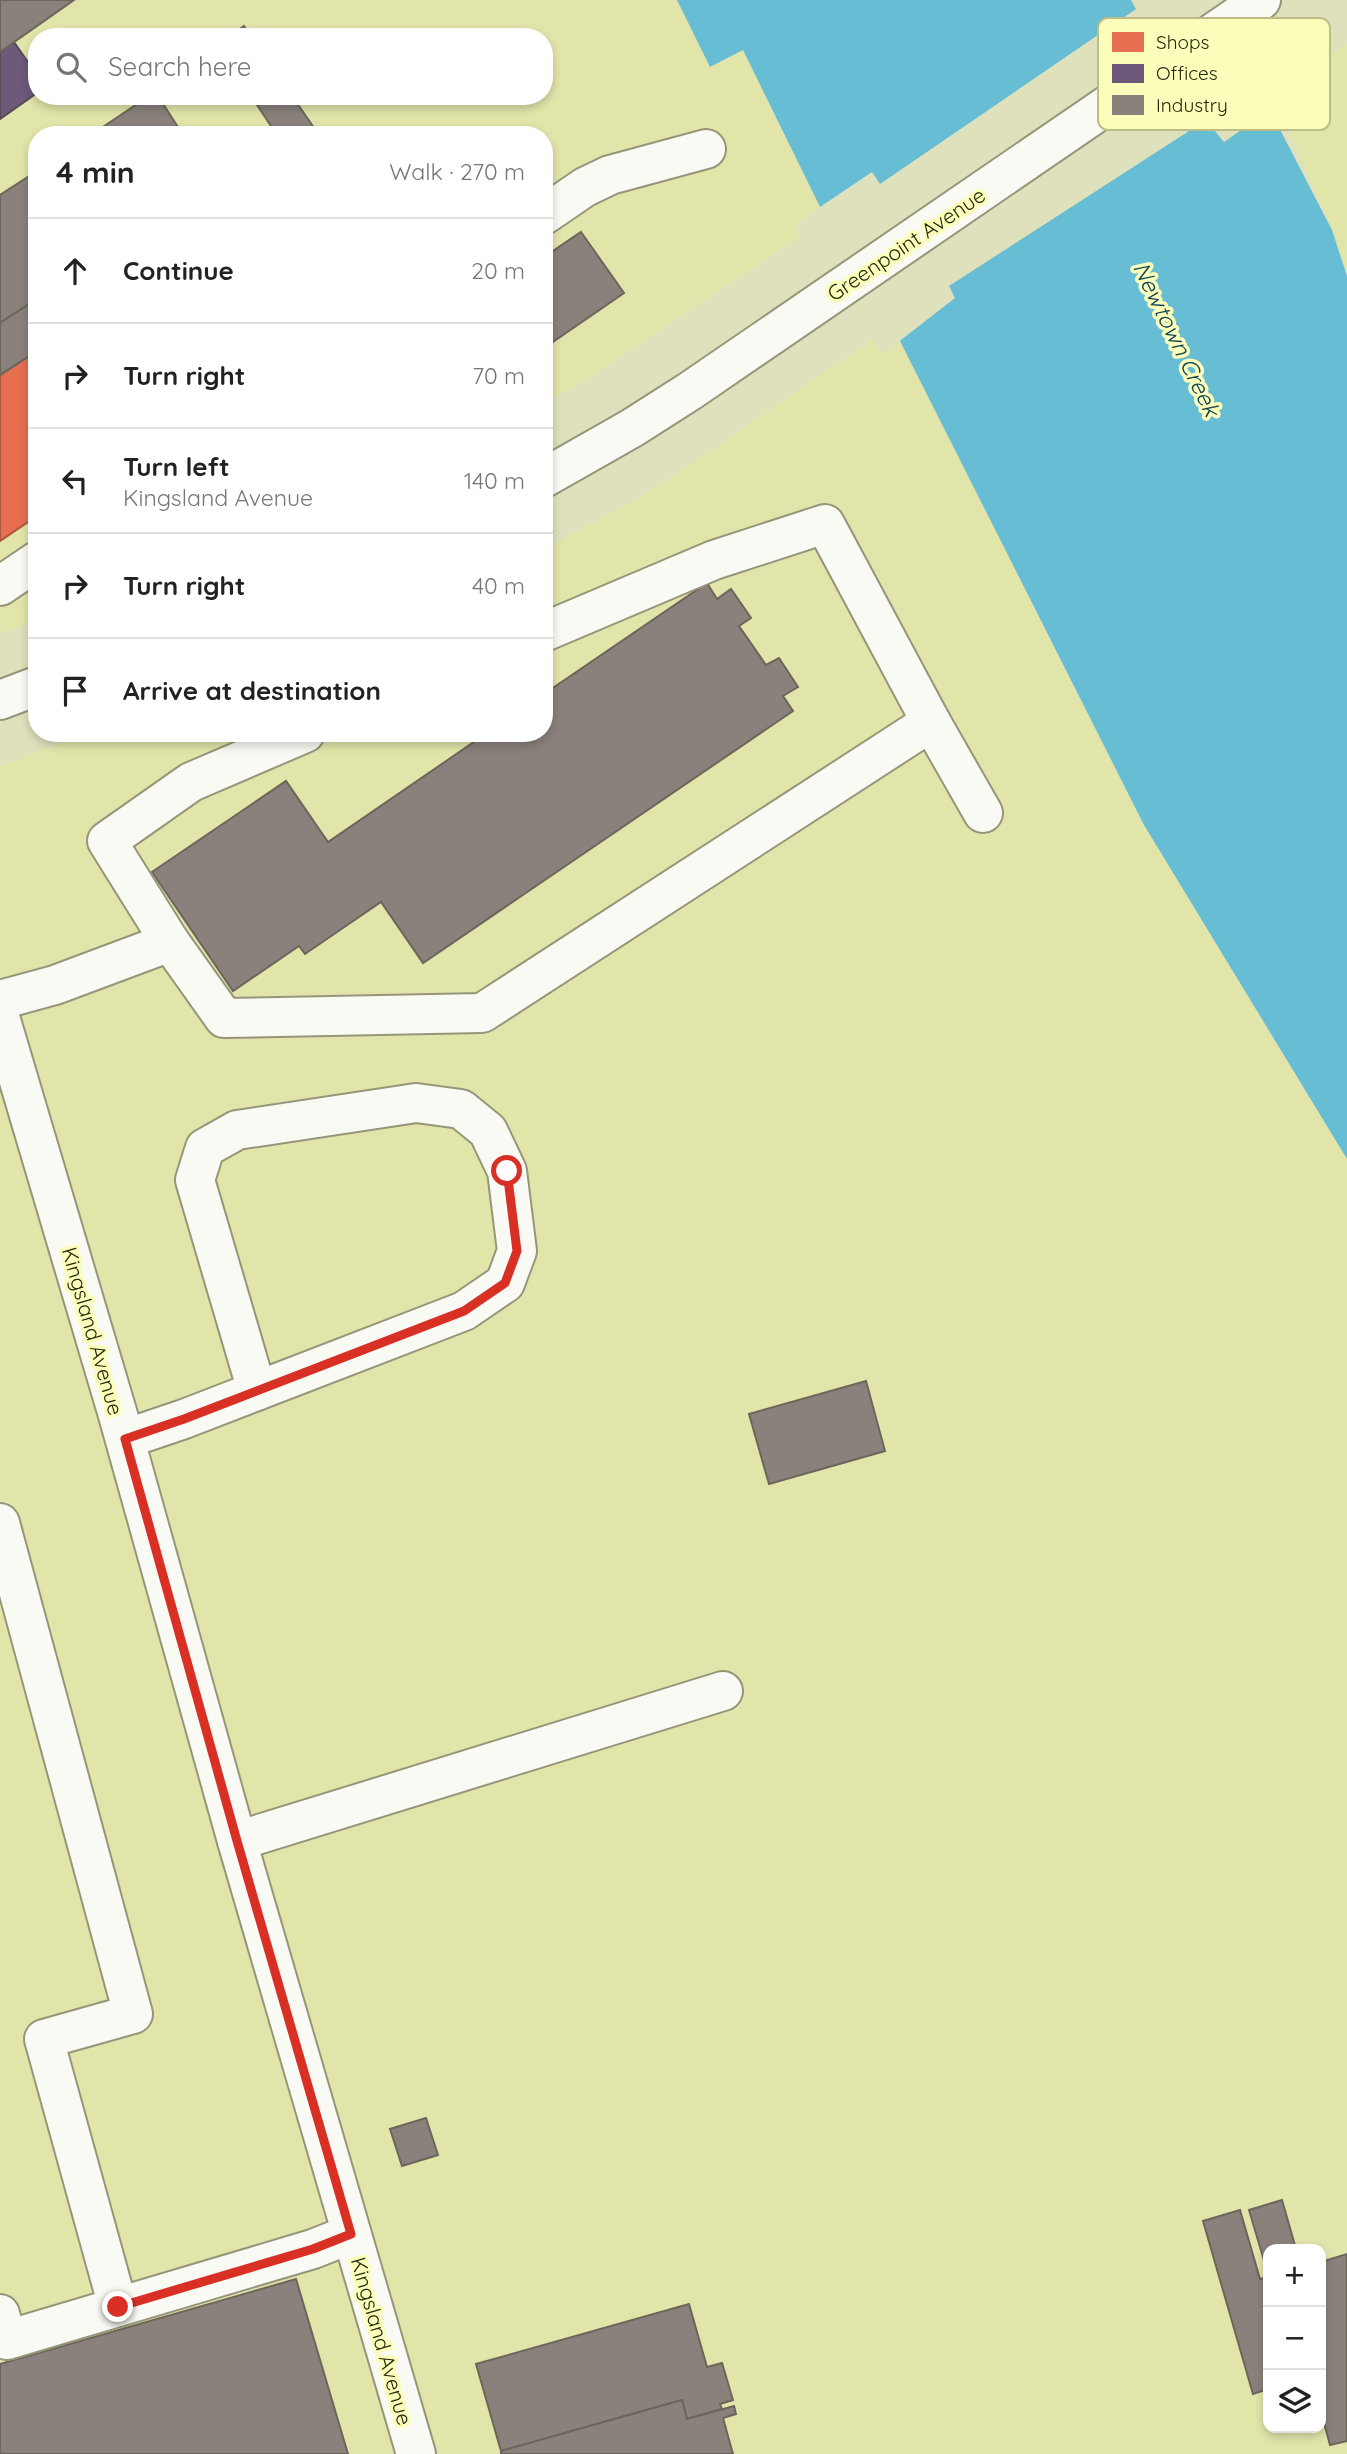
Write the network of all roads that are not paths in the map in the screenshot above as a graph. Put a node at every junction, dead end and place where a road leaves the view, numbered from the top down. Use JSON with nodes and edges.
{"nodes":[{"id":1,"x":1261,"y":0,"type":"edge"},
{"id":2,"x":1235,"y":18,"type":"edge"},
{"id":3,"x":1098,"y":112,"type":"edge"},
{"id":4,"x":706,"y":149,"type":"dead end"},
{"id":5,"x":553,"y":209,"type":"edge"},
{"id":6,"x":553,"y":473,"type":"edge"},
{"id":7,"x":28,"y":567,"type":"edge"},
{"id":8,"x":0,"y":586,"type":"edge"},
{"id":9,"x":553,"y":628,"type":"edge"},
{"id":10,"x":28,"y":689,"type":"edge"},
{"id":11,"x":0,"y":700,"type":"edge"},
{"id":12,"x":931,"y":722,"type":"junction"},
{"id":13,"x":284,"y":742,"type":"edge"},
{"id":14,"x":983,"y":813,"type":"dead end"},
{"id":15,"x":170,"y":942,"type":"junction"},
{"id":16,"x":0,"y":1000,"type":"edge"},
{"id":17,"x":0,"y":1017,"type":"edge"},
{"id":18,"x":257,"y":1391,"type":"junction"},
{"id":19,"x":125,"y":1439,"type":"junction"},
{"id":20,"x":0,"y":1523,"type":"edge"},
{"id":21,"x":723,"y":1691,"type":"dead end"},
{"id":22,"x":237,"y":1841,"type":"junction"},
{"id":23,"x":351,"y":2234,"type":"junction"},
{"id":24,"x":118,"y":2307,"type":"junction"},
{"id":25,"x":0,"y":2314,"type":"edge"},
{"id":26,"x":416,"y":2454,"type":"edge"}],
"edges":[{"from":1,"to":2,"type":"main road","name":"Greenpoint Avenue"},
{"from":3,"to":6,"type":"main road","name":"Greenpoint Avenue"},
{"from":4,"to":5,"type":"main road"},
{"from":7,"to":8,"type":"main road"},
{"from":9,"to":12,"type":"main road"},
{"from":10,"to":11,"type":"main road"},
{"from":12,"to":14,"type":"main road"},
{"from":12,"to":15,"type":"main road"},
{"from":13,"to":15,"type":"main road"},
{"from":15,"to":16,"type":"main road"},
{"from":17,"to":19,"type":"main road","name":"Kingsland Avenue"},
{"from":18,"to":18,"type":"main road"},
{"from":18,"to":19,"type":"main road"},
{"from":19,"to":22,"type":"main road","name":"Kingsland Avenue"},
{"from":20,"to":24,"type":"main road"},
{"from":21,"to":22,"type":"main road"},
{"from":22,"to":23,"type":"main road","name":"Kingsland Avenue"},
{"from":23,"to":24,"type":"main road"},
{"from":23,"to":26,"type":"main road","name":"Kingsland Avenue"},
{"from":24,"to":25,"type":"main road"}]}
